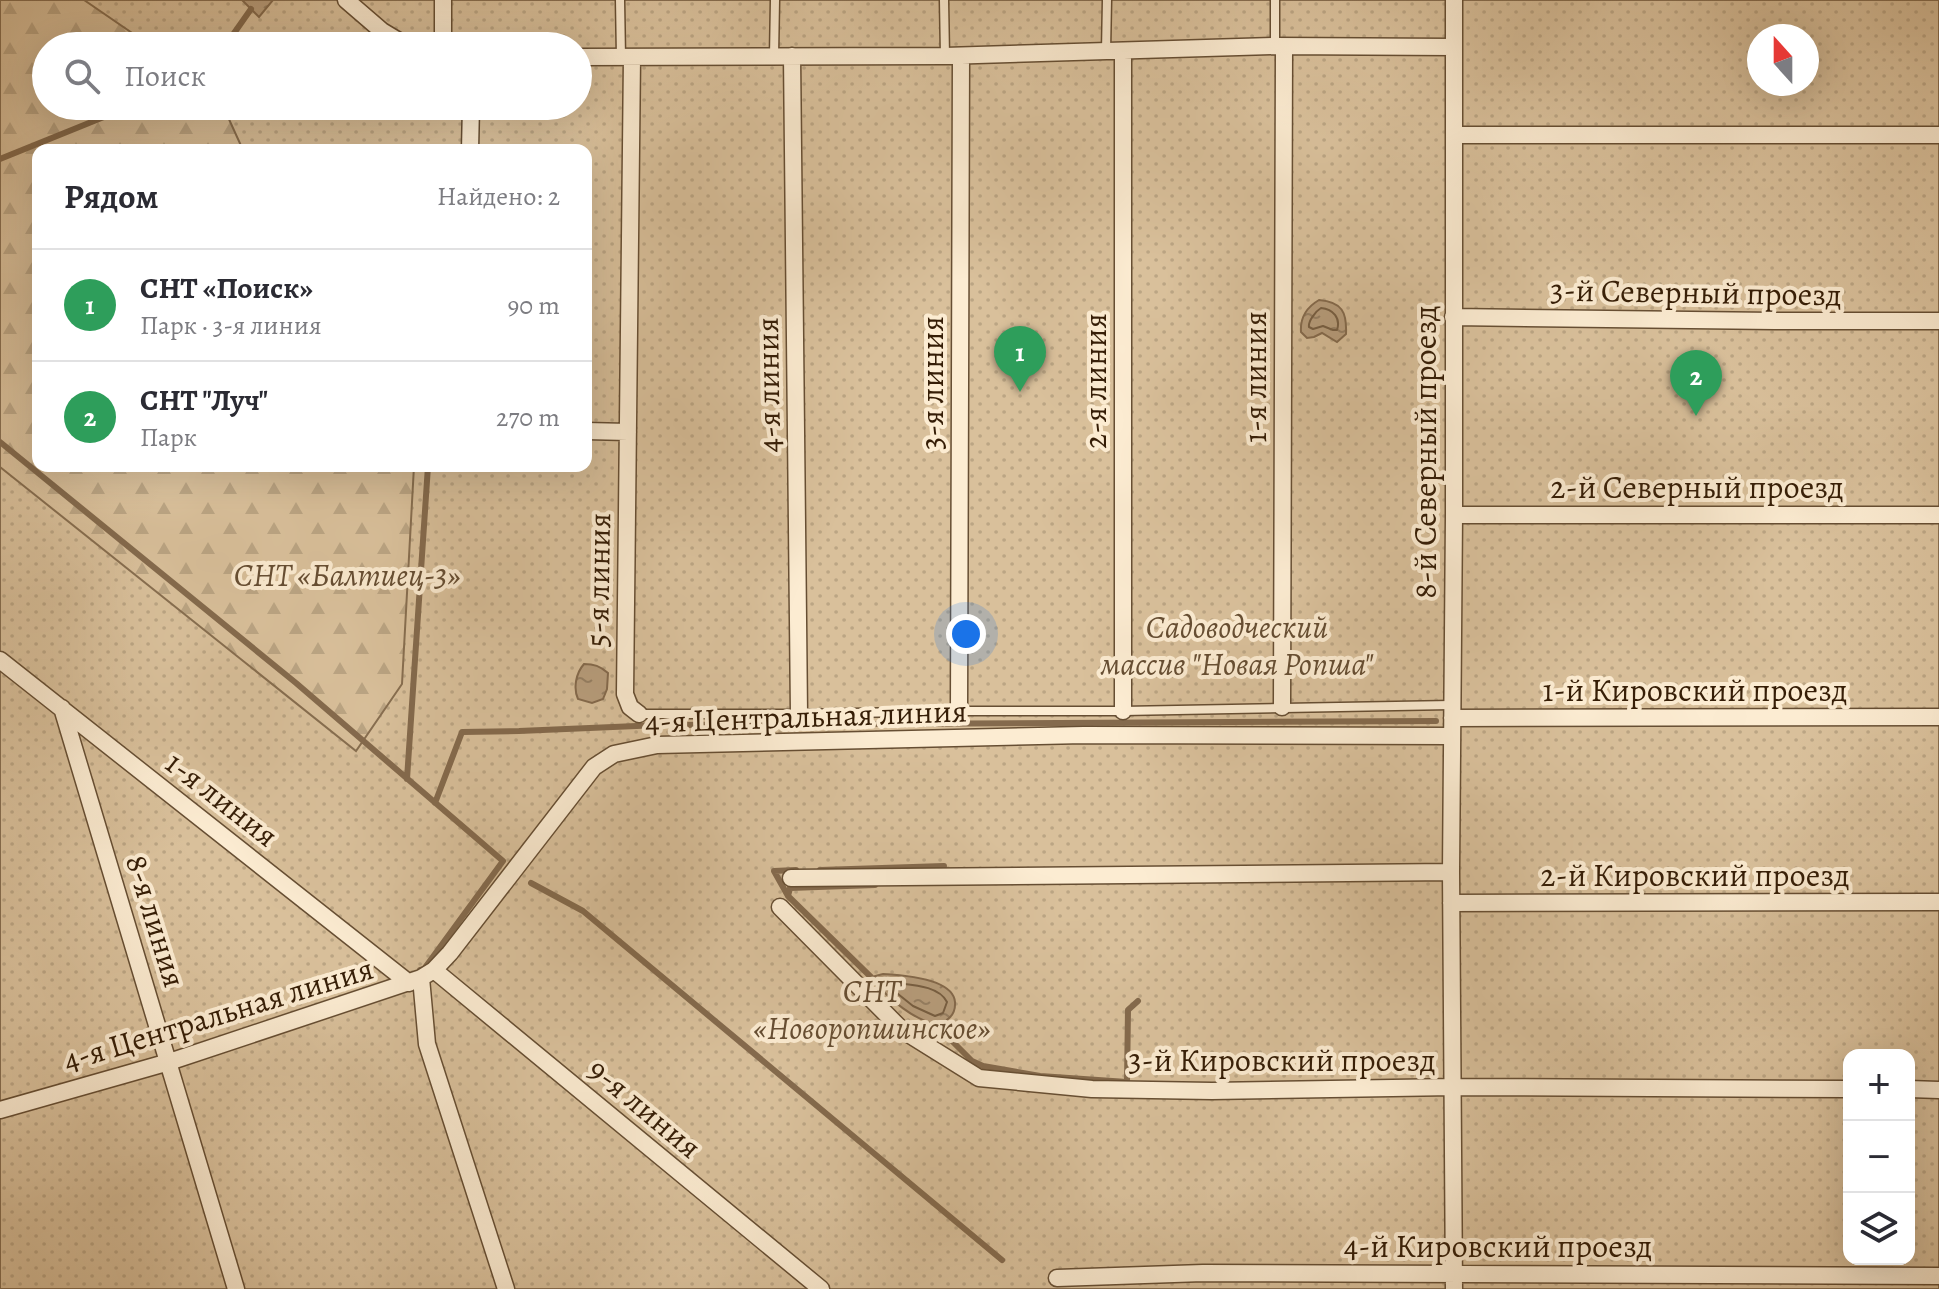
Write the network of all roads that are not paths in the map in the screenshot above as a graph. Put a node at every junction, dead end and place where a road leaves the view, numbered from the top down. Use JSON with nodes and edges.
{"nodes":[{"id":1,"x":346,"y":0,"type":"edge"},
{"id":2,"x":443,"y":0,"type":"edge"},
{"id":3,"x":620,"y":0,"type":"edge"},
{"id":4,"x":775,"y":0,"type":"edge"},
{"id":5,"x":944,"y":0,"type":"edge"},
{"id":6,"x":1107,"y":0,"type":"edge"},
{"id":7,"x":1275,"y":0,"type":"edge"},
{"id":8,"x":1454,"y":0,"type":"edge"},
{"id":9,"x":384,"y":32,"type":"edge"},
{"id":10,"x":443,"y":32,"type":"edge"},
{"id":11,"x":1279,"y":46,"type":"junction"},
{"id":12,"x":1454,"y":47,"type":"junction"},
{"id":13,"x":1115,"y":51,"type":"junction"},
{"id":14,"x":774,"y":56,"type":"junction"},
{"id":15,"x":792,"y":56,"type":"junction"},
{"id":16,"x":953,"y":56,"type":"junction"},
{"id":17,"x":592,"y":57,"type":"edge"},
{"id":18,"x":626,"y":57,"type":"junction"},
{"id":19,"x":471,"y":120,"type":"edge"},
{"id":20,"x":1455,"y":135,"type":"junction"},
{"id":21,"x":1939,"y":135,"type":"edge"},
{"id":22,"x":470,"y":144,"type":"edge"},
{"id":23,"x":1453,"y":317,"type":"junction"},
{"id":24,"x":1939,"y":321,"type":"edge"},
{"id":25,"x":592,"y":431,"type":"edge"},
{"id":26,"x":628,"y":432,"type":"junction"},
{"id":27,"x":1454,"y":515,"type":"junction"},
{"id":28,"x":1939,"y":515,"type":"edge"},
{"id":29,"x":0,"y":660,"type":"edge"},
{"id":30,"x":1282,"y":707,"type":"junction"},
{"id":31,"x":62,"y":708,"type":"junction"},
{"id":32,"x":959,"y":711,"type":"junction"},
{"id":33,"x":1123,"y":711,"type":"junction"},
{"id":34,"x":1452,"y":711,"type":"junction"},
{"id":35,"x":639,"y":714,"type":"joint"},
{"id":36,"x":799,"y":714,"type":"junction"},
{"id":37,"x":1939,"y":717,"type":"edge"},
{"id":38,"x":1452,"y":736,"type":"junction"},
{"id":39,"x":1451,"y":872,"type":"junction"},
{"id":40,"x":791,"y":878,"type":"dead end"},
{"id":41,"x":1939,"y":902,"type":"edge"},
{"id":42,"x":1451,"y":903,"type":"junction"},
{"id":43,"x":780,"y":907,"type":"dead end"},
{"id":44,"x":421,"y":977,"type":"junction"},
{"id":45,"x":169,"y":1062,"type":"junction"},
{"id":46,"x":1453,"y":1087,"type":"junction"},
{"id":47,"x":1843,"y":1089,"type":"edge"},
{"id":48,"x":1915,"y":1089,"type":"edge"},
{"id":49,"x":1939,"y":1090,"type":"edge"},
{"id":50,"x":0,"y":1110,"type":"edge"},
{"id":51,"x":1939,"y":1276,"type":"edge"},
{"id":52,"x":1057,"y":1278,"type":"dead end"},
{"id":53,"x":1454,"y":1282,"type":"edge"},
{"id":54,"x":236,"y":1289,"type":"edge"},
{"id":55,"x":506,"y":1289,"type":"edge"},
{"id":56,"x":821,"y":1289,"type":"edge"}],
"edges":[{"from":1,"to":9,"type":"street"},
{"from":2,"to":10,"type":"street"},
{"from":3,"to":18,"type":"lane"},
{"from":4,"to":14,"type":"lane"},
{"from":5,"to":16,"type":"lane"},
{"from":6,"to":13,"type":"lane"},
{"from":7,"to":11,"type":"lane"},
{"from":8,"to":12,"type":"street","name":"8-й Северный проезд"},
{"from":11,"to":12,"type":"street"},
{"from":11,"to":13,"type":"street"},
{"from":11,"to":30,"type":"street","name":"1-я линия"},
{"from":12,"to":20,"type":"street","name":"8-й Северный проезд"},
{"from":13,"to":16,"type":"street"},
{"from":13,"to":33,"type":"street","name":"2-я линия"},
{"from":14,"to":15,"type":"street"},
{"from":14,"to":18,"type":"street"},
{"from":15,"to":16,"type":"street"},
{"from":15,"to":36,"type":"street","name":"4-я линия"},
{"from":16,"to":32,"type":"street","name":"3-я линия"},
{"from":17,"to":18,"type":"street"},
{"from":18,"to":26,"type":"street","name":"5-я линия"},
{"from":19,"to":22,"type":"street"},
{"from":20,"to":21,"type":"street"},
{"from":20,"to":23,"type":"street","name":"8-й Северный проезд"},
{"from":23,"to":24,"type":"street","name":"3-й Северный проезд"},
{"from":23,"to":27,"type":"street","name":"8-й Северный проезд"},
{"from":25,"to":26,"type":"street"},
{"from":26,"to":35,"type":"street","name":"5-я линия"},
{"from":27,"to":28,"type":"street","name":"2-й Северный проезд"},
{"from":27,"to":34,"type":"street","name":"8-й Северный проезд"},
{"from":29,"to":31,"type":"street","name":"1-я линия"},
{"from":30,"to":33,"type":"lane"},
{"from":30,"to":34,"type":"lane"},
{"from":31,"to":44,"type":"street","name":"1-я линия"},
{"from":31,"to":45,"type":"street","name":"8-я линия"},
{"from":32,"to":33,"type":"lane"},
{"from":32,"to":36,"type":"lane"},
{"from":34,"to":37,"type":"street","name":"1-й Кировский проезд"},
{"from":34,"to":38,"type":"street","name":"8-й Северный проезд"},
{"from":35,"to":36,"type":"lane"},
{"from":38,"to":39,"type":"street","name":"8-й Северный проезд"},
{"from":38,"to":44,"type":"street","name":"4-я Центральная линия"},
{"from":39,"to":40,"type":"street"},
{"from":39,"to":42,"type":"street","name":"8-й Северный проезд"},
{"from":41,"to":42,"type":"street","name":"2-й Кировский проезд"},
{"from":42,"to":46,"type":"street","name":"8-й Северный проезд"},
{"from":43,"to":46,"type":"street","name":"3-й Кировский проезд"},
{"from":44,"to":45,"type":"street","name":"4-я Центральная линия"},
{"from":44,"to":55,"type":"street"},
{"from":44,"to":56,"type":"street","name":"9-я линия"},
{"from":45,"to":50,"type":"street","name":"4-я Центральная линия"},
{"from":45,"to":54,"type":"street","name":"8-я линия"},
{"from":46,"to":47,"type":"street","name":"3-й Кировский проезд"},
{"from":46,"to":53,"type":"street","name":"8-й Северный проезд"},
{"from":48,"to":49,"type":"street"},
{"from":51,"to":53,"type":"street","name":"4-й Кировский проезд"},
{"from":52,"to":53,"type":"street","name":"4-й Кировский проезд"}]}
